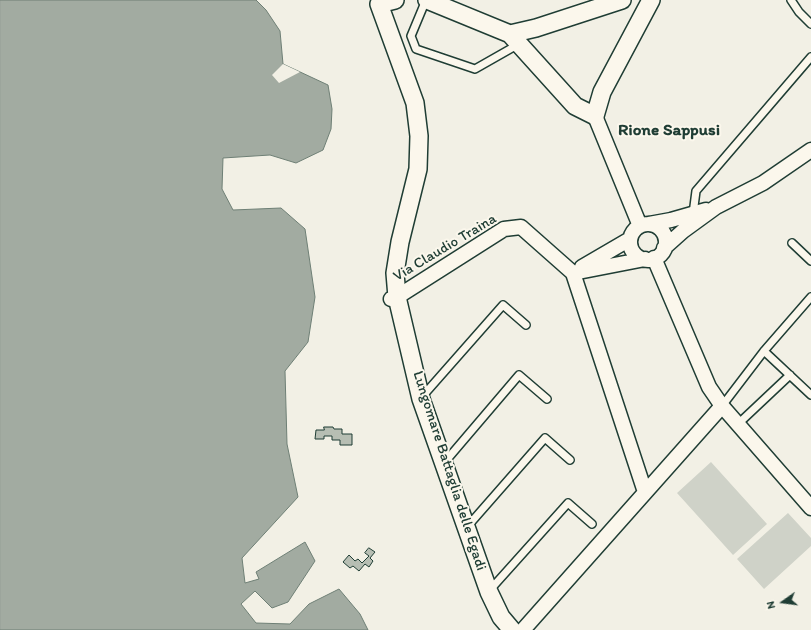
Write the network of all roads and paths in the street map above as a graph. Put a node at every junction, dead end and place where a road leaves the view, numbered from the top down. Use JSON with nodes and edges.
{"nodes":[{"id":1,"x":427,"y":0,"type":"edge"},
{"id":2,"x":622,"y":0,"type":"edge"},
{"id":3,"x":651,"y":0,"type":"edge"},
{"id":4,"x":791,"y":0,"type":"edge"},
{"id":5,"x":381,"y":2,"type":"edge"},
{"id":6,"x":811,"y":24,"type":"edge"},
{"id":7,"x":515,"y":39,"type":"junction"},
{"id":8,"x":811,"y":57,"type":"edge"},
{"id":9,"x":595,"y":116,"type":"junction"},
{"id":10,"x":811,"y":150,"type":"edge"},
{"id":11,"x":716,"y":207,"type":"junction"},
{"id":12,"x":693,"y":214,"type":"junction"},
{"id":13,"x":645,"y":225,"type":"junction"},
{"id":14,"x":630,"y":239,"type":"junction"},
{"id":15,"x":792,"y":243,"type":"dead end"},
{"id":16,"x":664,"y":248,"type":"junction"},
{"id":17,"x":650,"y":259,"type":"junction"},
{"id":18,"x":811,"y":261,"type":"edge"},
{"id":19,"x":573,"y":273,"type":"junction"},
{"id":20,"x":394,"y":298,"type":"junction"},
{"id":21,"x":811,"y":298,"type":"edge"},
{"id":22,"x":526,"y":325,"type":"dead end"},
{"id":23,"x":764,"y":351,"type":"junction"},
{"id":24,"x":790,"y":375,"type":"junction"},
{"id":25,"x":811,"y":395,"type":"edge"},
{"id":26,"x":421,"y":399,"type":"junction"},
{"id":27,"x":547,"y":399,"type":"dead end"},
{"id":28,"x":722,"y":406,"type":"junction"},
{"id":29,"x":738,"y":424,"type":"junction"},
{"id":30,"x":570,"y":460,"type":"dead end"},
{"id":31,"x":444,"y":463,"type":"junction"},
{"id":32,"x":646,"y":492,"type":"junction"},
{"id":33,"x":811,"y":508,"type":"edge"},
{"id":34,"x":592,"y":524,"type":"dead end"},
{"id":35,"x":467,"y":527,"type":"junction"},
{"id":36,"x":489,"y":592,"type":"junction"},
{"id":37,"x":512,"y":630,"type":"edge"},
{"id":38,"x":523,"y":630,"type":"edge"}],
"edges":[{"from":1,"to":7,"type":"street"},
{"from":1,"to":7,"type":"lane"},
{"from":2,"to":7,"type":"street"},
{"from":3,"to":9,"type":"street"},
{"from":4,"to":6,"type":"lane"},
{"from":5,"to":20,"type":"street","name":"Lungomare Battaglia delle Egadi"},
{"from":7,"to":9,"type":"street"},
{"from":8,"to":12,"type":"lane"},
{"from":9,"to":13,"type":"street"},
{"from":10,"to":11,"type":"street"},
{"from":11,"to":12,"type":"street"},
{"from":11,"to":16,"type":"street"},
{"from":12,"to":13,"type":"street"},
{"from":13,"to":14,"type":"street"},
{"from":13,"to":16,"type":"street"},
{"from":14,"to":17,"type":"street"},
{"from":14,"to":19,"type":"street"},
{"from":15,"to":18,"type":"lane"},
{"from":16,"to":17,"type":"street"},
{"from":17,"to":19,"type":"street"},
{"from":17,"to":28,"type":"street"},
{"from":19,"to":20,"type":"street","name":"Via Claudio Traina"},
{"from":19,"to":32,"type":"street"},
{"from":20,"to":26,"type":"street","name":"Lungomare Battaglia delle Egadi"},
{"from":21,"to":23,"type":"lane"},
{"from":22,"to":26,"type":"lane"},
{"from":23,"to":24,"type":"lane"},
{"from":23,"to":28,"type":"lane"},
{"from":24,"to":25,"type":"lane"},
{"from":24,"to":29,"type":"lane"},
{"from":26,"to":31,"type":"street","name":"Lungomare Battaglia delle Egadi"},
{"from":27,"to":31,"type":"lane"},
{"from":28,"to":29,"type":"street"},
{"from":28,"to":32,"type":"street"},
{"from":29,"to":33,"type":"street"},
{"from":30,"to":35,"type":"lane"},
{"from":31,"to":35,"type":"street","name":"Lungomare Battaglia delle Egadi"},
{"from":32,"to":38,"type":"street"},
{"from":34,"to":36,"type":"lane"},
{"from":35,"to":36,"type":"street","name":"Lungomare Battaglia delle Egadi"},
{"from":36,"to":37,"type":"street","name":"Lungomare Battaglia delle Egadi"}]}
